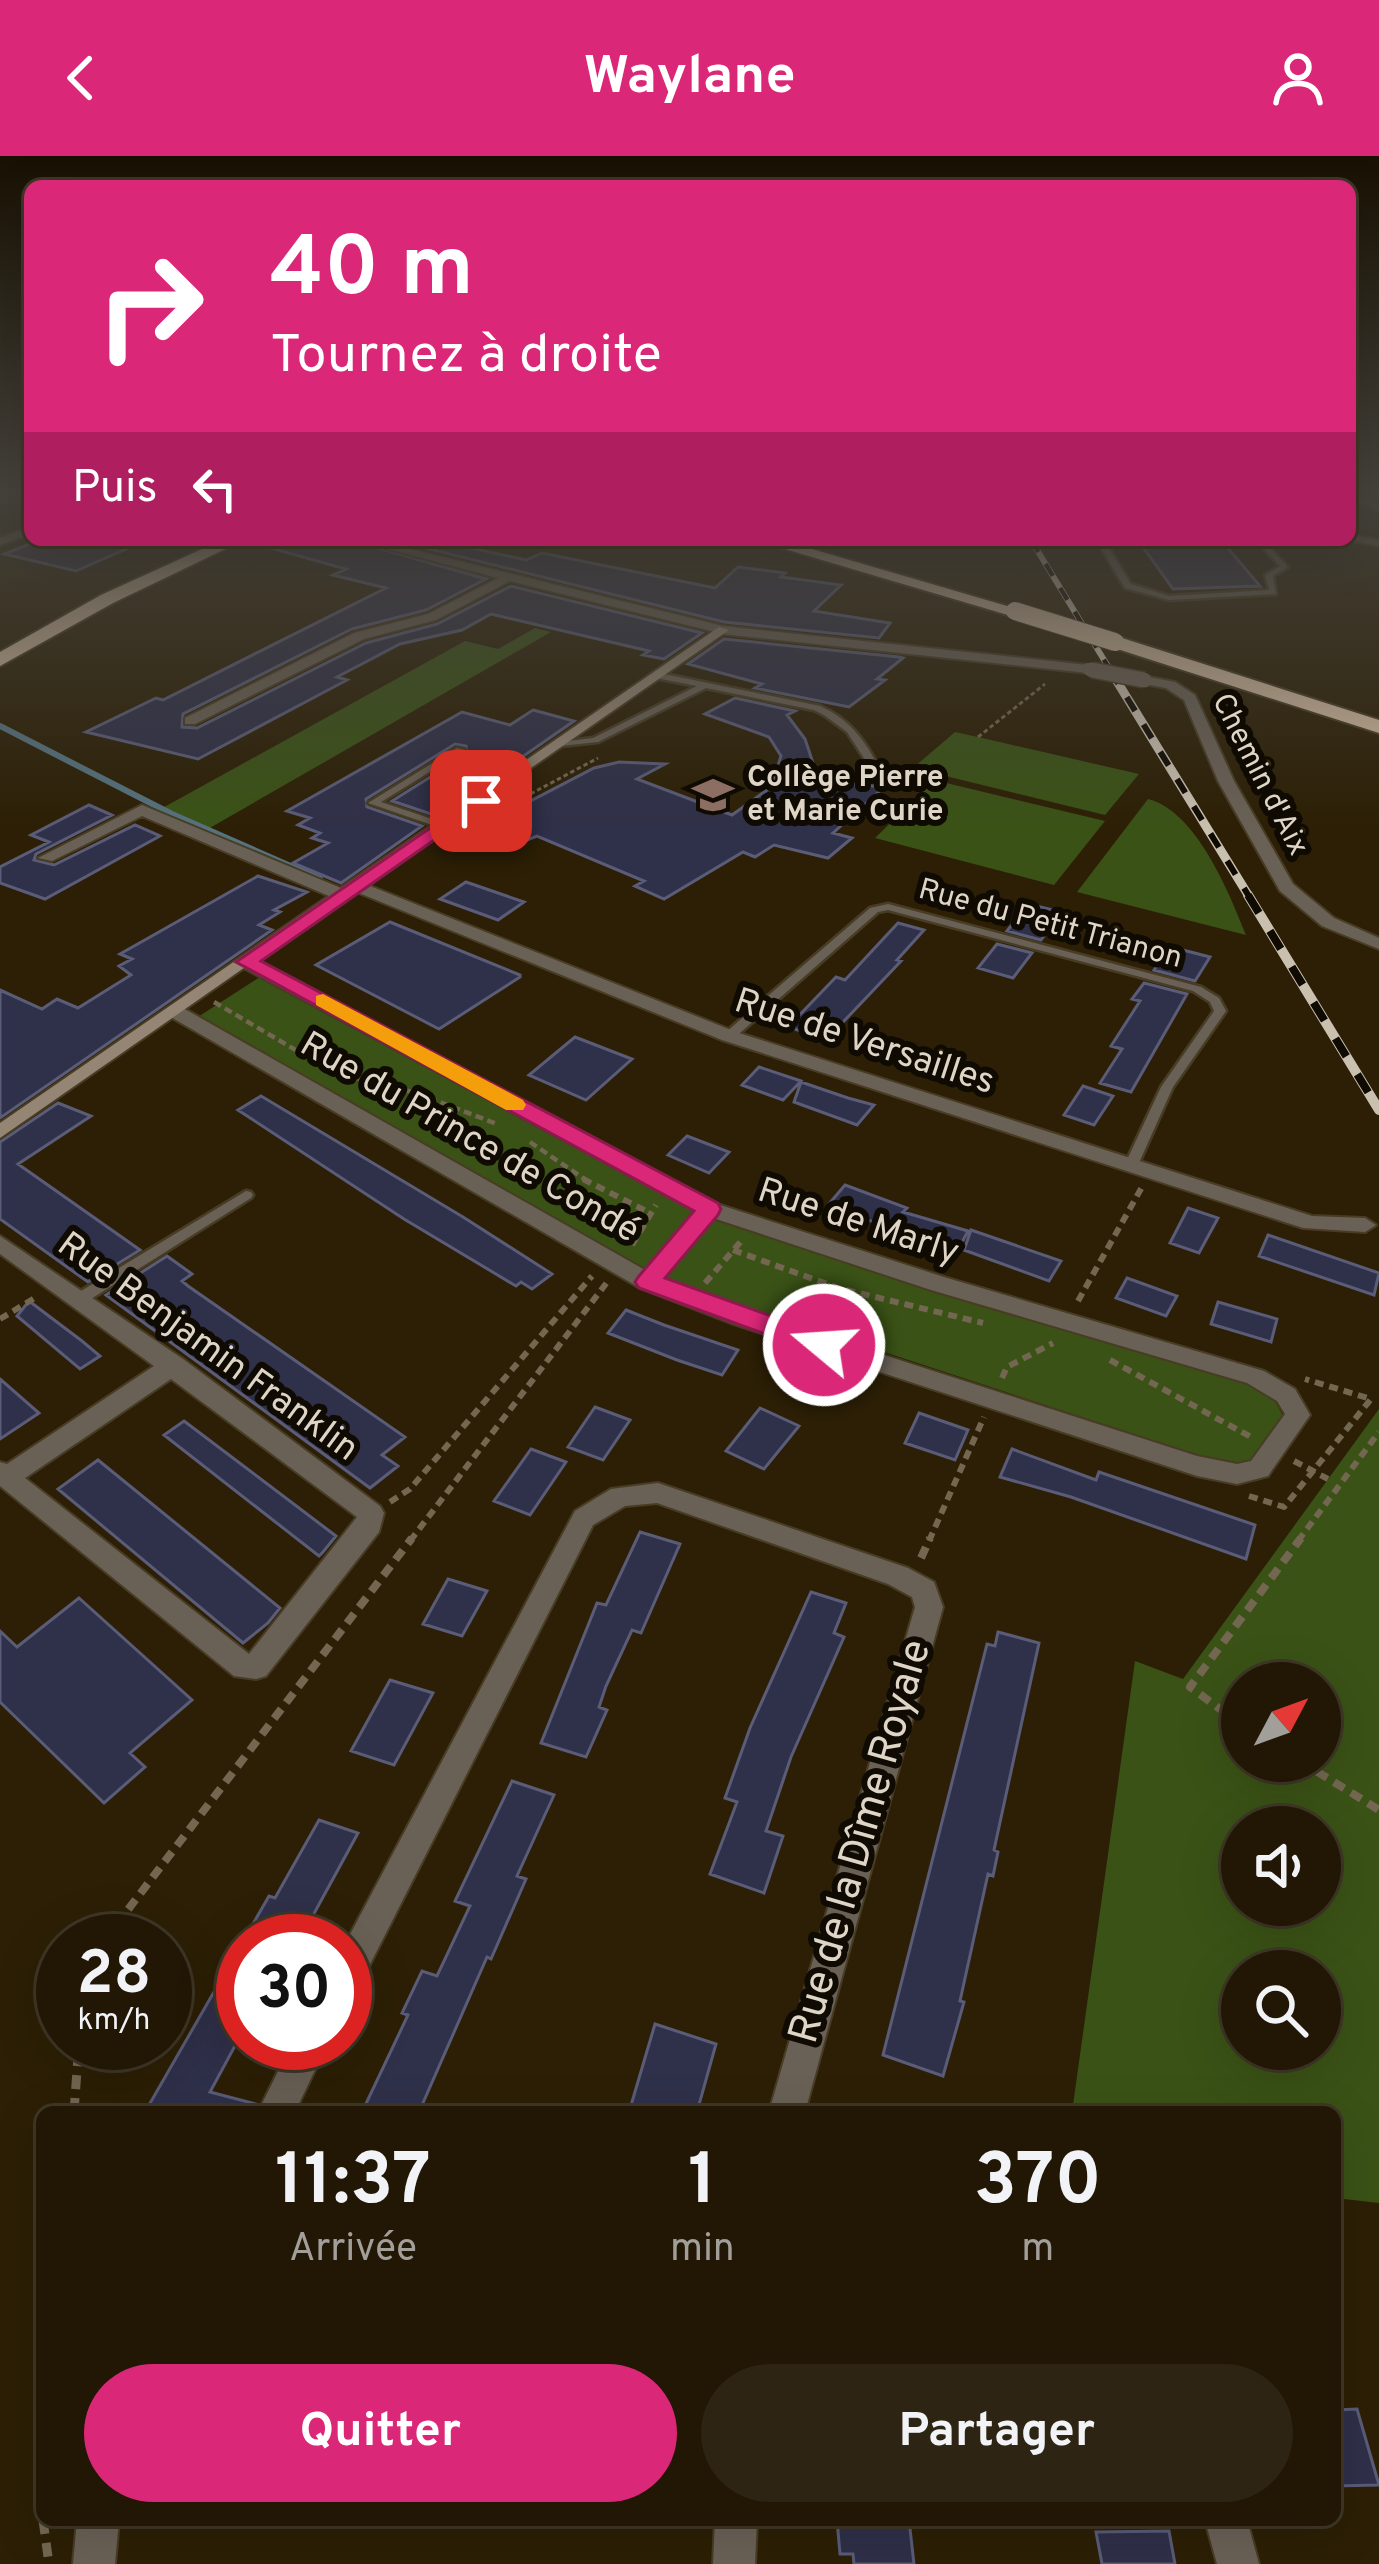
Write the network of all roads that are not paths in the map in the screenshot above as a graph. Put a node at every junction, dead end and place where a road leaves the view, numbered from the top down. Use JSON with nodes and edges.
{"nodes":[{"id":1,"x":80,"y":605,"type":"edge"},
{"id":2,"x":93,"y":605,"type":"edge"},
{"id":3,"x":453,"y":605,"type":"edge"},
{"id":4,"x":620,"y":605,"type":"edge"},
{"id":5,"x":1014,"y":605,"type":"edge"},
{"id":6,"x":1015,"y":605,"type":"edge"},
{"id":7,"x":1016,"y":605,"type":"edge"},
{"id":8,"x":1020,"y":607,"type":"junction"},
{"id":9,"x":723,"y":630,"type":"junction"},
{"id":10,"x":1119,"y":638,"type":"junction"},
{"id":11,"x":0,"y":645,"type":"edge"},
{"id":12,"x":0,"y":660,"type":"edge"},
{"id":13,"x":659,"y":676,"type":"junction"},
{"id":14,"x":706,"y":685,"type":"junction"},
{"id":15,"x":1379,"y":715,"type":"edge"},
{"id":16,"x":190,"y":721,"type":"dead end"},
{"id":17,"x":1379,"y":727,"type":"edge"},
{"id":18,"x":563,"y":744,"type":"junction"},
{"id":19,"x":460,"y":750,"type":"dead end"},
{"id":20,"x":872,"y":764,"type":"dead end"},
{"id":21,"x":445,"y":826,"type":"junction"},
{"id":22,"x":46,"y":859,"type":"dead end"},
{"id":23,"x":348,"y":890,"type":"junction"},
{"id":24,"x":1379,"y":944,"type":"edge"},
{"id":25,"x":246,"y":962,"type":"junction"},
{"id":26,"x":176,"y":1012,"type":"junction"},
{"id":27,"x":730,"y":1036,"type":"junction"},
{"id":28,"x":0,"y":1132,"type":"edge"},
{"id":29,"x":1133,"y":1162,"type":"junction"},
{"id":30,"x":246,"y":1195,"type":"dead end"},
{"id":31,"x":709,"y":1209,"type":"junction"},
{"id":32,"x":1365,"y":1225,"type":"dead end"},
{"id":33,"x":0,"y":1243,"type":"edge"},
{"id":34,"x":648,"y":1282,"type":"junction"},
{"id":35,"x":81,"y":1298,"type":"junction"},
{"id":36,"x":174,"y":1365,"type":"junction"},
{"id":37,"x":1276,"y":1451,"type":"joint"},
{"id":38,"x":3,"y":1475,"type":"edge"},
{"id":39,"x":372,"y":1926,"type":"edge"},
{"id":40,"x":297,"y":2070,"type":"edge"},
{"id":41,"x":279,"y":2106,"type":"edge"},
{"id":42,"x":789,"y":2106,"type":"edge"},
{"id":43,"x":97,"y":2526,"type":"edge"},
{"id":44,"x":736,"y":2526,"type":"edge"},
{"id":45,"x":1228,"y":2526,"type":"edge"},
{"id":46,"x":94,"y":2564,"type":"edge"},
{"id":47,"x":734,"y":2564,"type":"edge"},
{"id":48,"x":1238,"y":2564,"type":"edge"}],
"edges":[{"from":1,"to":11,"type":"highway"},
{"from":2,"to":12,"type":"highway"},
{"from":3,"to":16,"type":"street"},
{"from":4,"to":9,"type":"street"},
{"from":5,"to":8,"type":"highway"},
{"from":6,"to":8,"type":"highway"},
{"from":7,"to":8,"type":"highway"},
{"from":8,"to":10,"type":"highway","bridge":true},
{"from":9,"to":13,"type":"street"},
{"from":9,"to":24,"type":"street","name":"Chemin d'Aix","bridge":true},
{"from":10,"to":15,"type":"highway"},
{"from":10,"to":17,"type":"highway"},
{"from":13,"to":14,"type":"lane"},
{"from":13,"to":18,"type":"street"},
{"from":14,"to":18,"type":"lane"},
{"from":14,"to":20,"type":"lane"},
{"from":18,"to":21,"type":"street"},
{"from":19,"to":21,"type":"lane"},
{"from":21,"to":23,"type":"street"},
{"from":22,"to":23,"type":"street","name":"Rue de Versailles"},
{"from":23,"to":25,"type":"street"},
{"from":23,"to":27,"type":"street","name":"Rue de Versailles"},
{"from":25,"to":26,"type":"street"},
{"from":25,"to":31,"type":"street","name":"Rue de Marly"},
{"from":26,"to":28,"type":"street"},
{"from":26,"to":34,"type":"street","name":"Rue du Prince de Condé"},
{"from":27,"to":29,"type":"street","name":"Rue de Versailles"},
{"from":27,"to":29,"type":"lane","name":"Rue du Petit Trianon"},
{"from":29,"to":32,"type":"street","name":"Rue de Versailles"},
{"from":30,"to":35,"type":"lane"},
{"from":31,"to":34,"type":"street"},
{"from":31,"to":37,"type":"street","name":"Rue de Marly"},
{"from":33,"to":35,"type":"street","name":"Rue Benjamin Franklin"},
{"from":34,"to":37,"type":"street","name":"Rue du Prince de Condé"},
{"from":35,"to":36,"type":"street","name":"Rue Benjamin Franklin"},
{"from":36,"to":38,"type":"street"},
{"from":36,"to":38,"type":"street","name":"Rue Benjamin Franklin"},
{"from":39,"to":42,"type":"street","name":"Rue de la Dîme Royale"},
{"from":40,"to":41,"type":"street"},
{"from":43,"to":46,"type":"street"},
{"from":44,"to":47,"type":"street"},
{"from":45,"to":48,"type":"street"}]}
